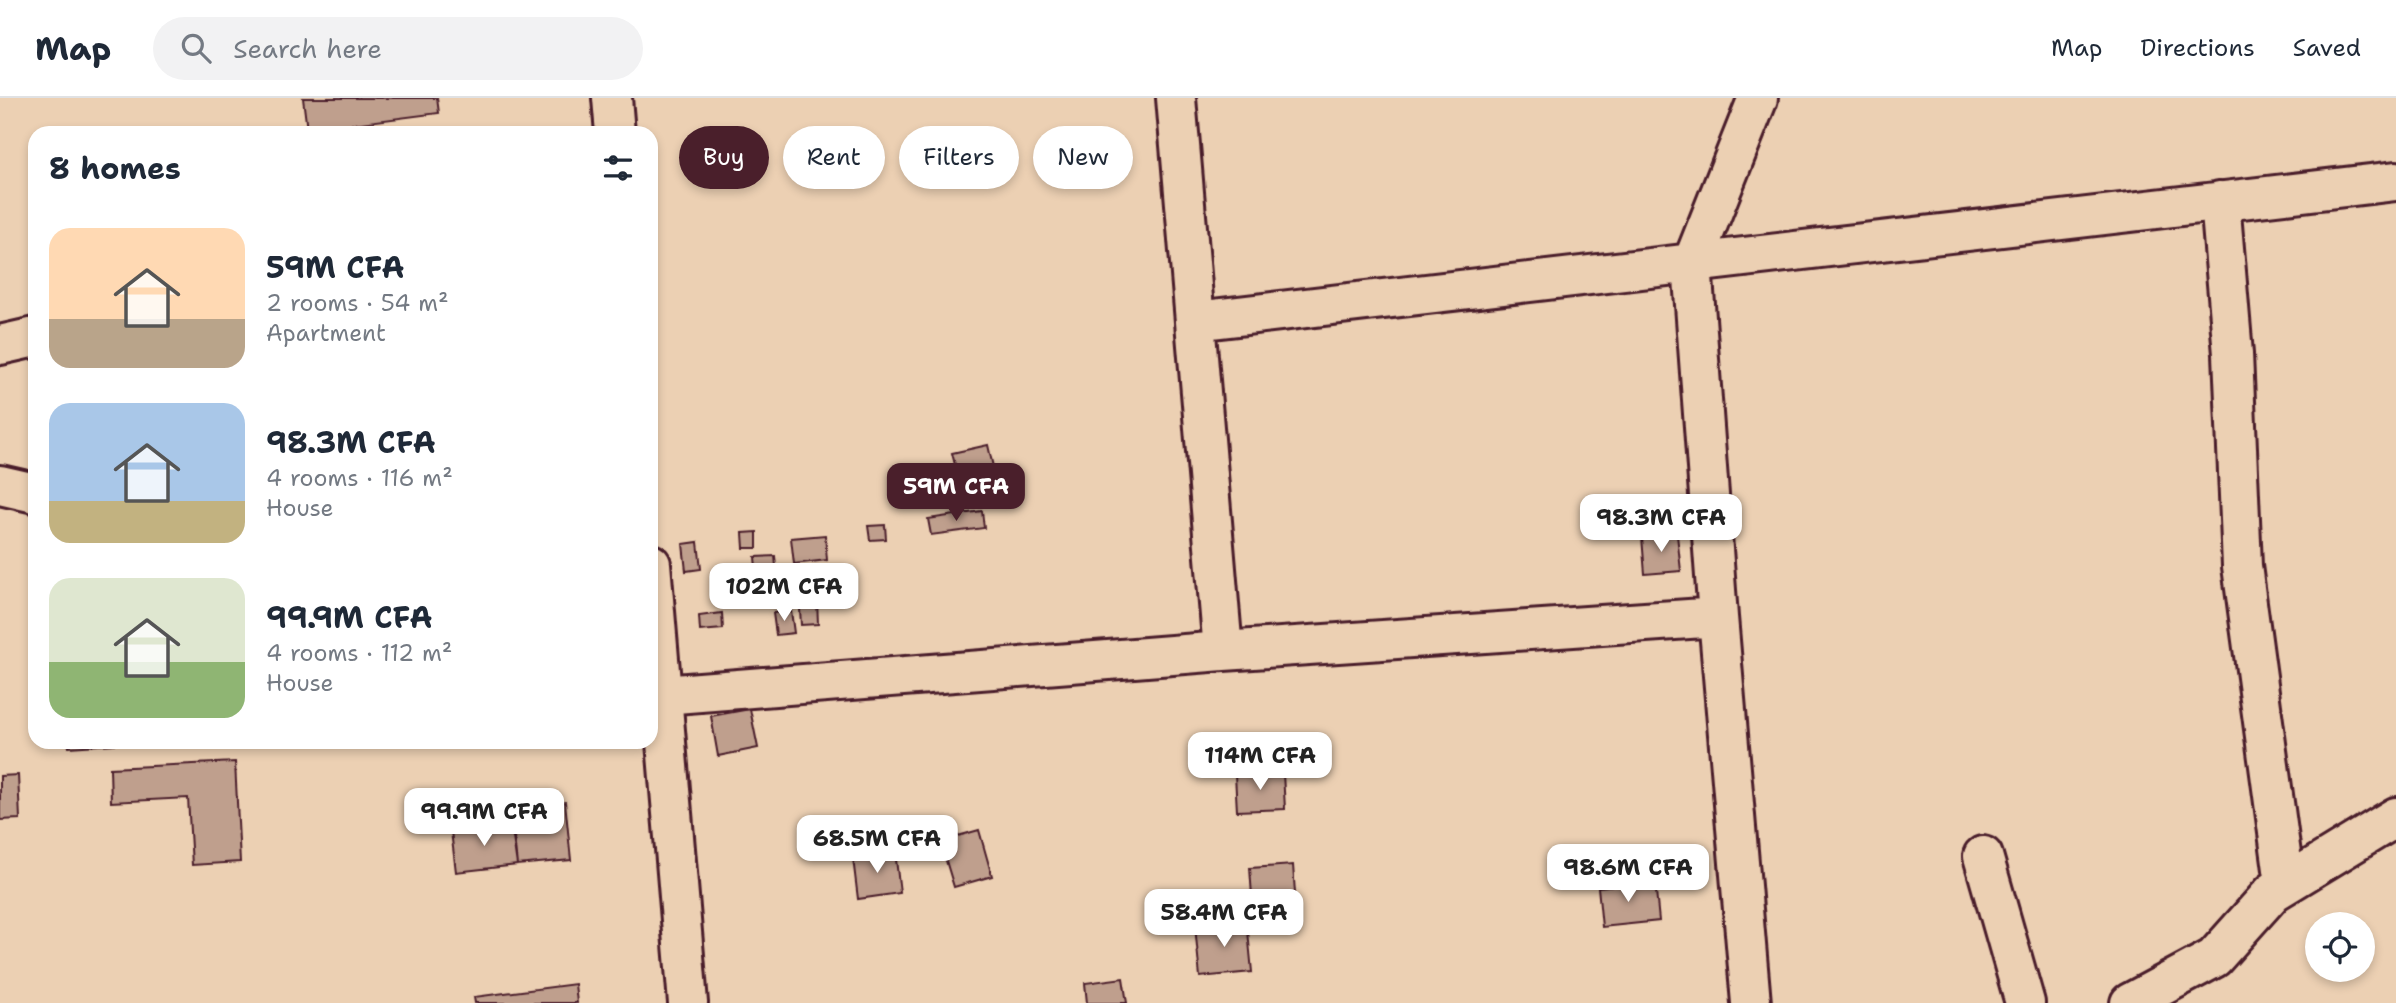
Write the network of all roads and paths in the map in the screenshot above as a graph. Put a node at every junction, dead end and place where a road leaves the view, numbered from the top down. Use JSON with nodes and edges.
{"nodes":[{"id":1,"x":612,"y":98,"type":"edge"},
{"id":2,"x":1177,"y":98,"type":"edge"},
{"id":3,"x":1758,"y":98,"type":"edge"},
{"id":4,"x":614,"y":126,"type":"edge"},
{"id":5,"x":2396,"y":181,"type":"edge"},
{"id":6,"x":2220,"y":201,"type":"junction"},
{"id":7,"x":1692,"y":264,"type":"junction"},
{"id":8,"x":1195,"y":321,"type":"junction"},
{"id":9,"x":28,"y":339,"type":"edge"},
{"id":10,"x":0,"y":345,"type":"edge"},
{"id":11,"x":0,"y":485,"type":"edge"},
{"id":12,"x":28,"y":491,"type":"edge"},
{"id":13,"x":1718,"y":617,"type":"junction"},
{"id":14,"x":658,"y":647,"type":"edge"},
{"id":15,"x":1223,"y":651,"type":"junction"},
{"id":16,"x":662,"y":695,"type":"junction"},
{"id":17,"x":2396,"y":817,"type":"edge"},
{"id":18,"x":1983,"y":856,"type":"dead end"},
{"id":19,"x":2285,"y":884,"type":"junction"},
{"id":20,"x":688,"y":1003,"type":"edge"},
{"id":21,"x":1751,"y":1003,"type":"edge"},
{"id":22,"x":2025,"y":1003,"type":"edge"},
{"id":23,"x":2130,"y":1003,"type":"edge"}],
"edges":[{"from":1,"to":4,"type":"street"},
{"from":2,"to":8,"type":"street"},
{"from":3,"to":7,"type":"street"},
{"from":5,"to":6,"type":"street"},
{"from":6,"to":7,"type":"street"},
{"from":6,"to":19,"type":"street"},
{"from":7,"to":8,"type":"street"},
{"from":7,"to":13,"type":"street"},
{"from":8,"to":15,"type":"street"},
{"from":9,"to":10,"type":"street"},
{"from":11,"to":12,"type":"street"},
{"from":13,"to":15,"type":"street"},
{"from":13,"to":21,"type":"street"},
{"from":14,"to":16,"type":"street"},
{"from":15,"to":16,"type":"street"},
{"from":16,"to":20,"type":"street"},
{"from":17,"to":19,"type":"street"},
{"from":18,"to":22,"type":"street"},
{"from":19,"to":23,"type":"street"}]}
